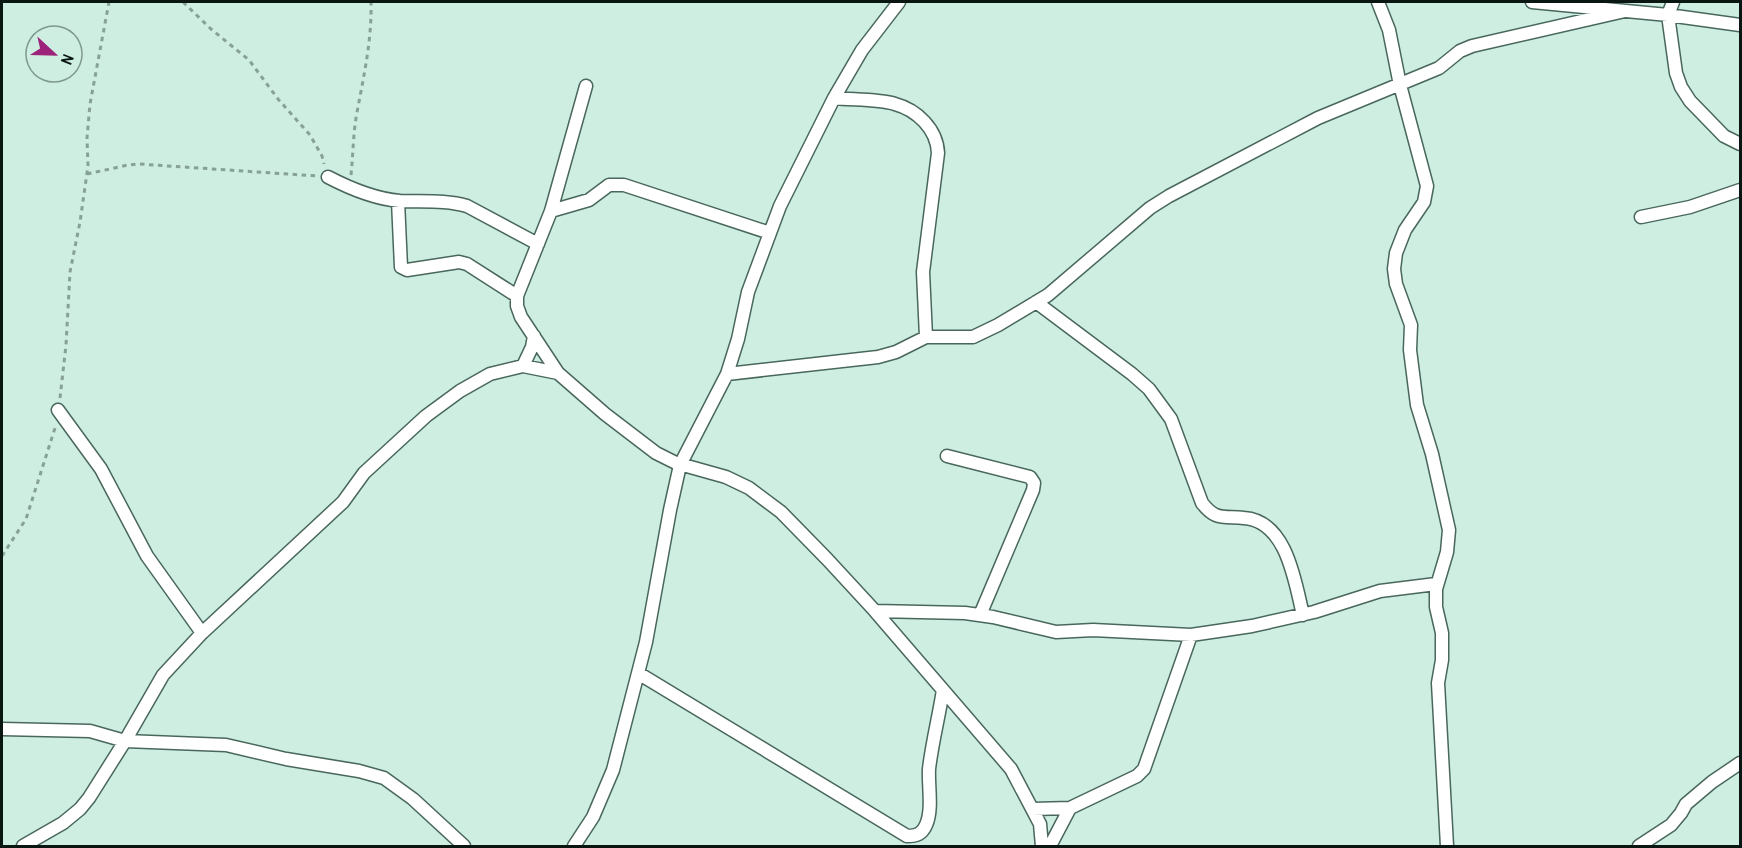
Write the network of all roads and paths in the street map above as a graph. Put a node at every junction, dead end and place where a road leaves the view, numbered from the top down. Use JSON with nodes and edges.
{"nodes":[{"id":1,"x":109,"y":2,"type":"edge"},
{"id":2,"x":183,"y":2,"type":"edge"},
{"id":3,"x":371,"y":2,"type":"edge"},
{"id":4,"x":899,"y":2,"type":"edge"},
{"id":5,"x":1378,"y":2,"type":"edge"},
{"id":6,"x":1532,"y":2,"type":"edge"},
{"id":7,"x":1673,"y":2,"type":"edge"},
{"id":8,"x":1625,"y":11,"type":"junction"},
{"id":9,"x":1668,"y":15,"type":"junction"},
{"id":10,"x":1740,"y":25,"type":"edge"},
{"id":11,"x":1400,"y":85,"type":"junction"},
{"id":12,"x":586,"y":86,"type":"dead end"},
{"id":13,"x":834,"y":98,"type":"junction"},
{"id":14,"x":1740,"y":144,"type":"edge"},
{"id":15,"x":87,"y":174,"type":"junction"},
{"id":16,"x":328,"y":177,"type":"junction"},
{"id":17,"x":350,"y":188,"type":"junction"},
{"id":18,"x":1740,"y":189,"type":"edge"},
{"id":19,"x":398,"y":201,"type":"junction"},
{"id":20,"x":551,"y":211,"type":"junction"},
{"id":21,"x":1641,"y":217,"type":"dead end"},
{"id":22,"x":770,"y":233,"type":"junction"},
{"id":23,"x":538,"y":244,"type":"junction"},
{"id":24,"x":517,"y":296,"type":"junction"},
{"id":25,"x":1036,"y":302,"type":"junction"},
{"id":26,"x":534,"y":336,"type":"junction"},
{"id":27,"x":926,"y":338,"type":"junction"},
{"id":28,"x":523,"y":366,"type":"junction"},
{"id":29,"x":558,"y":373,"type":"junction"},
{"id":30,"x":727,"y":374,"type":"junction"},
{"id":31,"x":58,"y":410,"type":"junction"},
{"id":32,"x":947,"y":456,"type":"dead end"},
{"id":33,"x":680,"y":465,"type":"junction"},
{"id":34,"x":2,"y":555,"type":"edge"},
{"id":35,"x":1436,"y":584,"type":"junction"},
{"id":36,"x":875,"y":611,"type":"junction"},
{"id":37,"x":980,"y":615,"type":"junction"},
{"id":38,"x":1303,"y":615,"type":"junction"},
{"id":39,"x":202,"y":633,"type":"junction"},
{"id":40,"x":1191,"y":635,"type":"junction"},
{"id":41,"x":638,"y":673,"type":"junction"},
{"id":42,"x":943,"y":690,"type":"junction"},
{"id":43,"x":2,"y":729,"type":"edge"},
{"id":44,"x":125,"y":741,"type":"junction"},
{"id":45,"x":1740,"y":763,"type":"edge"},
{"id":46,"x":1070,"y":808,"type":"junction"},
{"id":47,"x":1033,"y":809,"type":"junction"},
{"id":48,"x":23,"y":846,"type":"edge"},
{"id":49,"x":464,"y":846,"type":"edge"},
{"id":50,"x":574,"y":846,"type":"edge"},
{"id":51,"x":1042,"y":846,"type":"edge"},
{"id":52,"x":1050,"y":846,"type":"edge"},
{"id":53,"x":1447,"y":846,"type":"edge"},
{"id":54,"x":1639,"y":846,"type":"edge"}],
"edges":[{"from":1,"to":15,"type":"path"},
{"from":2,"to":16,"type":"path"},
{"from":3,"to":17,"type":"path"},
{"from":4,"to":13,"type":"street"},
{"from":5,"to":11,"type":"street"},
{"from":6,"to":8,"type":"street"},
{"from":7,"to":9,"type":"street"},
{"from":8,"to":9,"type":"street"},
{"from":8,"to":11,"type":"street"},
{"from":9,"to":10,"type":"street"},
{"from":9,"to":14,"type":"street"},
{"from":11,"to":25,"type":"street"},
{"from":11,"to":35,"type":"street"},
{"from":12,"to":20,"type":"street"},
{"from":13,"to":22,"type":"street"},
{"from":13,"to":27,"type":"street"},
{"from":15,"to":16,"type":"path"},
{"from":15,"to":31,"type":"path"},
{"from":16,"to":17,"type":"street"},
{"from":17,"to":19,"type":"street"},
{"from":18,"to":21,"type":"street"},
{"from":19,"to":23,"type":"street"},
{"from":19,"to":24,"type":"street"},
{"from":20,"to":22,"type":"street"},
{"from":20,"to":23,"type":"street"},
{"from":22,"to":30,"type":"street"},
{"from":23,"to":24,"type":"street"},
{"from":24,"to":26,"type":"street"},
{"from":25,"to":27,"type":"street"},
{"from":25,"to":38,"type":"street"},
{"from":26,"to":28,"type":"street"},
{"from":26,"to":29,"type":"street"},
{"from":27,"to":30,"type":"street"},
{"from":28,"to":29,"type":"street"},
{"from":28,"to":39,"type":"street"},
{"from":29,"to":33,"type":"street"},
{"from":30,"to":33,"type":"street"},
{"from":31,"to":34,"type":"path"},
{"from":31,"to":39,"type":"street"},
{"from":32,"to":37,"type":"street"},
{"from":33,"to":36,"type":"street"},
{"from":33,"to":41,"type":"street"},
{"from":35,"to":38,"type":"street"},
{"from":35,"to":53,"type":"street"},
{"from":36,"to":37,"type":"street"},
{"from":36,"to":42,"type":"street"},
{"from":37,"to":40,"type":"street"},
{"from":38,"to":40,"type":"street"},
{"from":39,"to":44,"type":"street"},
{"from":40,"to":46,"type":"street"},
{"from":41,"to":42,"type":"street"},
{"from":41,"to":50,"type":"street"},
{"from":42,"to":47,"type":"street"},
{"from":43,"to":44,"type":"street"},
{"from":44,"to":48,"type":"street"},
{"from":44,"to":49,"type":"street"},
{"from":45,"to":54,"type":"street"},
{"from":46,"to":47,"type":"street"},
{"from":46,"to":52,"type":"street"},
{"from":47,"to":51,"type":"street"}]}
